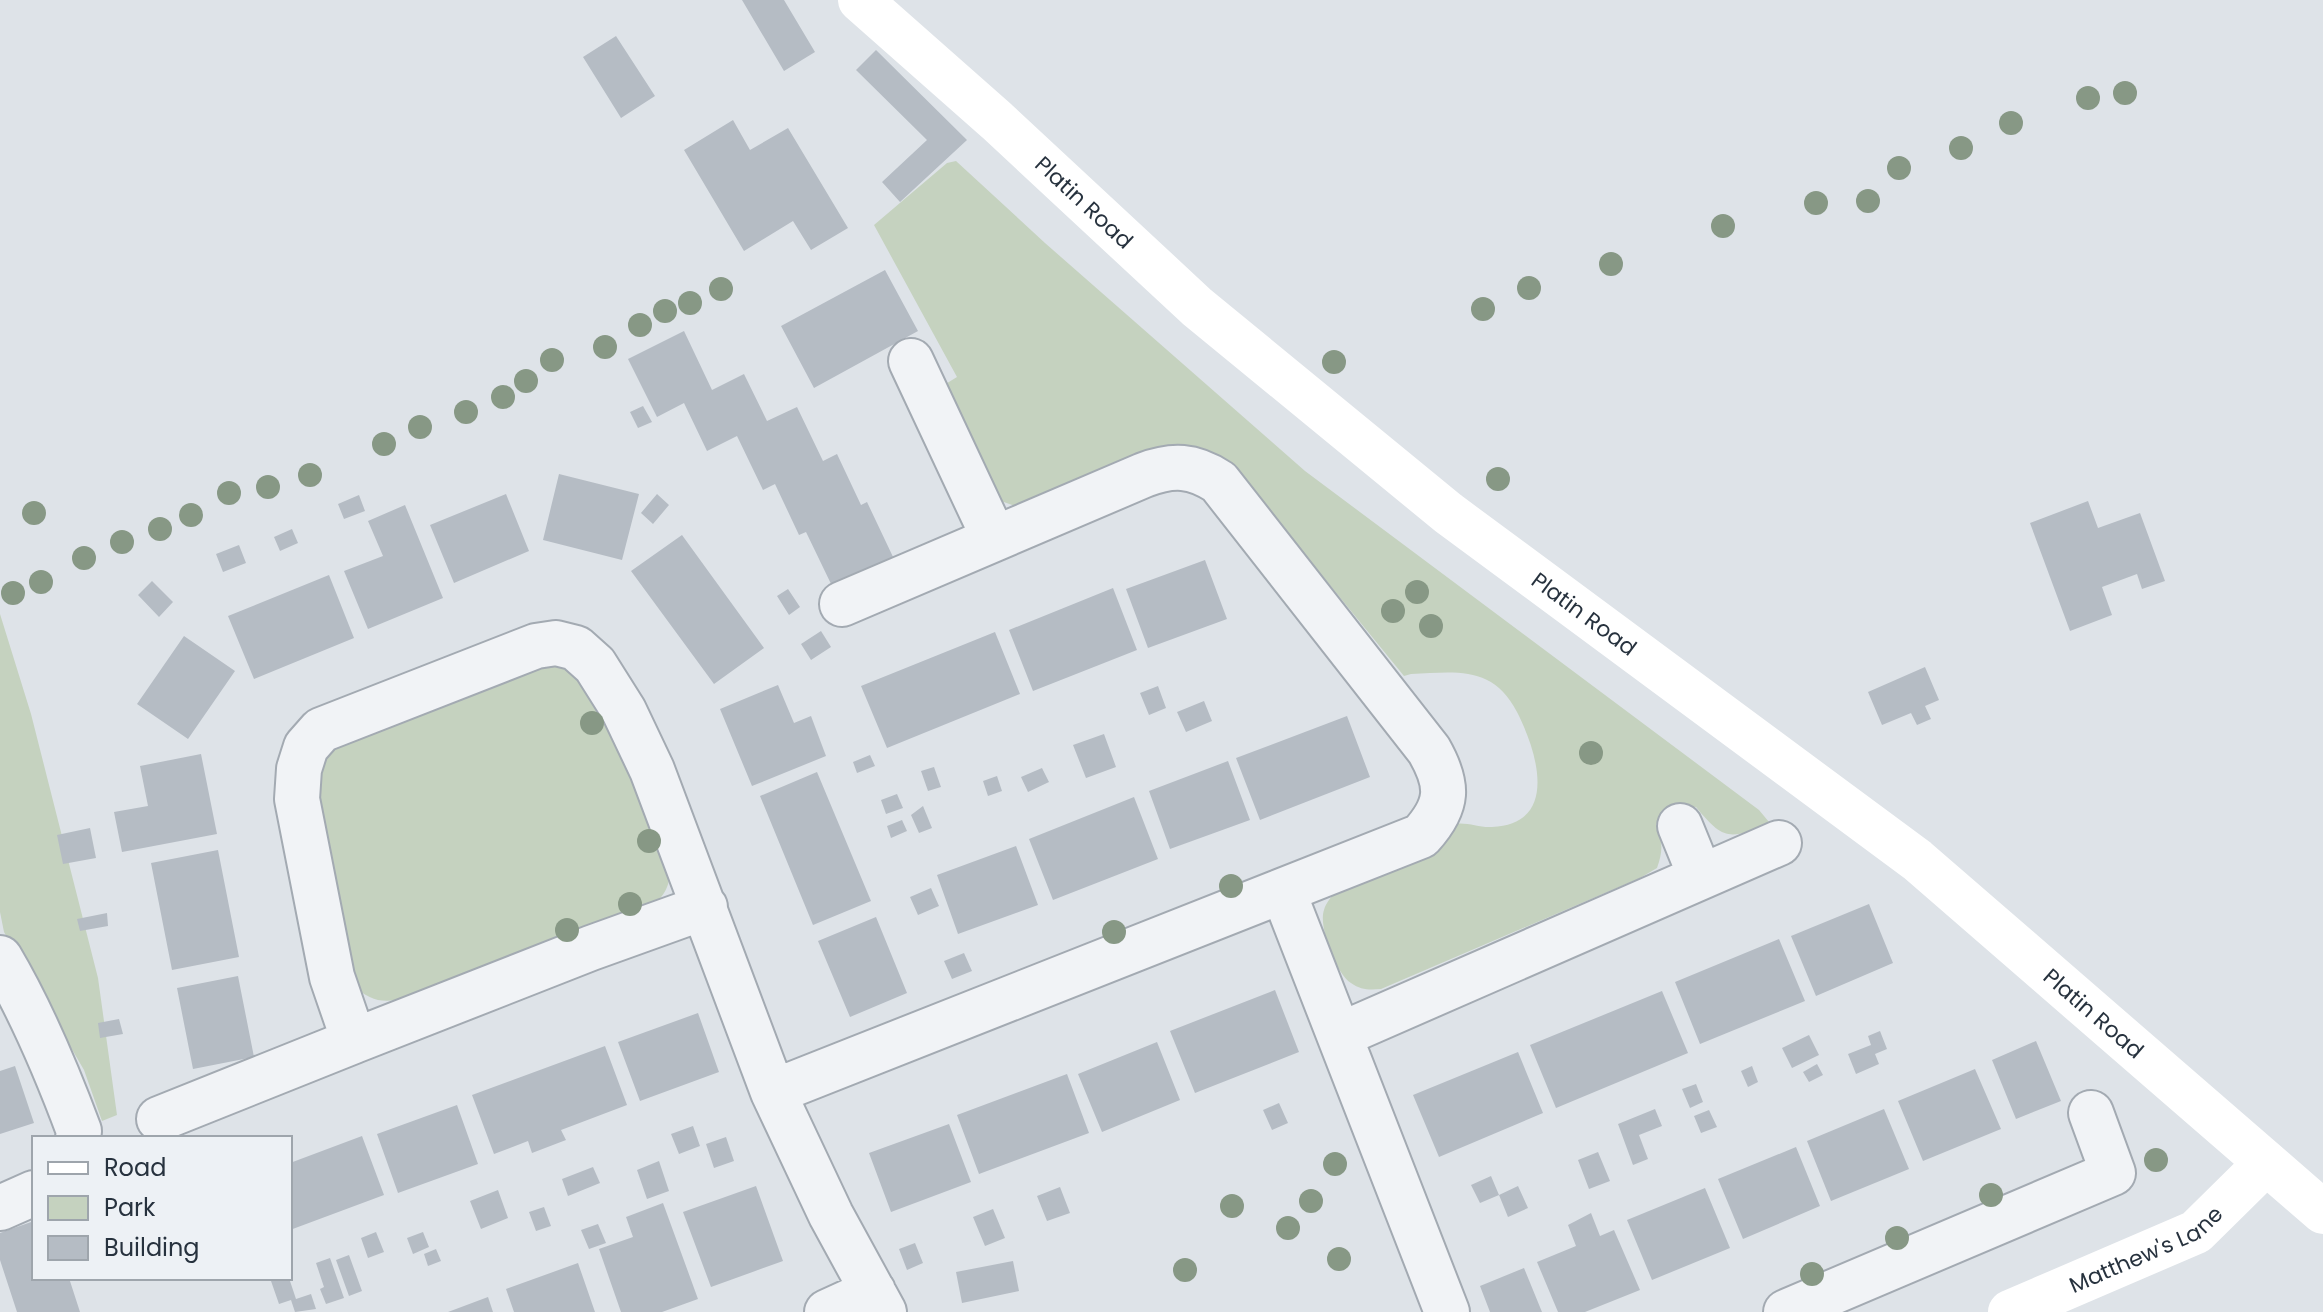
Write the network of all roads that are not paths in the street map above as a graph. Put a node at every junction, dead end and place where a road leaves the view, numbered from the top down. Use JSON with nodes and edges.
{"nodes":[{"id":1,"x":860,"y":0,"type":"edge"},
{"id":2,"x":911,"y":361,"type":"dead end"},
{"id":3,"x":994,"y":538,"type":"junction"},
{"id":4,"x":842,"y":604,"type":"dead end"},
{"id":5,"x":1680,"y":826,"type":"dead end"},
{"id":6,"x":1779,"y":843,"type":"dead end"},
{"id":7,"x":1700,"y":875,"type":"junction"},
{"id":8,"x":1283,"y":891,"type":"junction"},
{"id":9,"x":705,"y":907,"type":"junction"},
{"id":10,"x":0,"y":958,"type":"edge"},
{"id":11,"x":1340,"y":1035,"type":"junction"},
{"id":12,"x":354,"y":1041,"type":"junction"},
{"id":13,"x":773,"y":1092,"type":"junction"},
{"id":14,"x":2091,"y":1113,"type":"dead end"},
{"id":15,"x":159,"y":1119,"type":"dead end"},
{"id":16,"x":78,"y":1136,"type":"edge"},
{"id":17,"x":2266,"y":1163,"type":"junction"},
{"id":18,"x":32,"y":1194,"type":"edge"},
{"id":19,"x":0,"y":1208,"type":"edge"},
{"id":20,"x":2323,"y":1212,"type":"edge"},
{"id":21,"x":879,"y":1301,"type":"edge"},
{"id":22,"x":827,"y":1312,"type":"edge"},
{"id":23,"x":1447,"y":1312,"type":"edge"},
{"id":24,"x":1786,"y":1312,"type":"edge"},
{"id":25,"x":2010,"y":1312,"type":"edge"}],
"edges":[{"from":1,"to":17,"type":"main road","name":"Platin Road"},
{"from":2,"to":3,"type":"street"},
{"from":3,"to":4,"type":"street"},
{"from":3,"to":8,"type":"street"},
{"from":5,"to":7,"type":"street"},
{"from":6,"to":7,"type":"street"},
{"from":7,"to":11,"type":"street"},
{"from":8,"to":11,"type":"street"},
{"from":8,"to":13,"type":"street"},
{"from":9,"to":12,"type":"street"},
{"from":9,"to":12,"type":"street"},
{"from":9,"to":13,"type":"street"},
{"from":10,"to":16,"type":"street"},
{"from":11,"to":23,"type":"street"},
{"from":12,"to":15,"type":"street"},
{"from":13,"to":21,"type":"street"},
{"from":14,"to":24,"type":"street"},
{"from":17,"to":20,"type":"main road","name":"Platin Road"},
{"from":17,"to":25,"type":"main road","name":"Matthew's Lane"},
{"from":18,"to":19,"type":"street"},
{"from":21,"to":22,"type":"street"}]}
